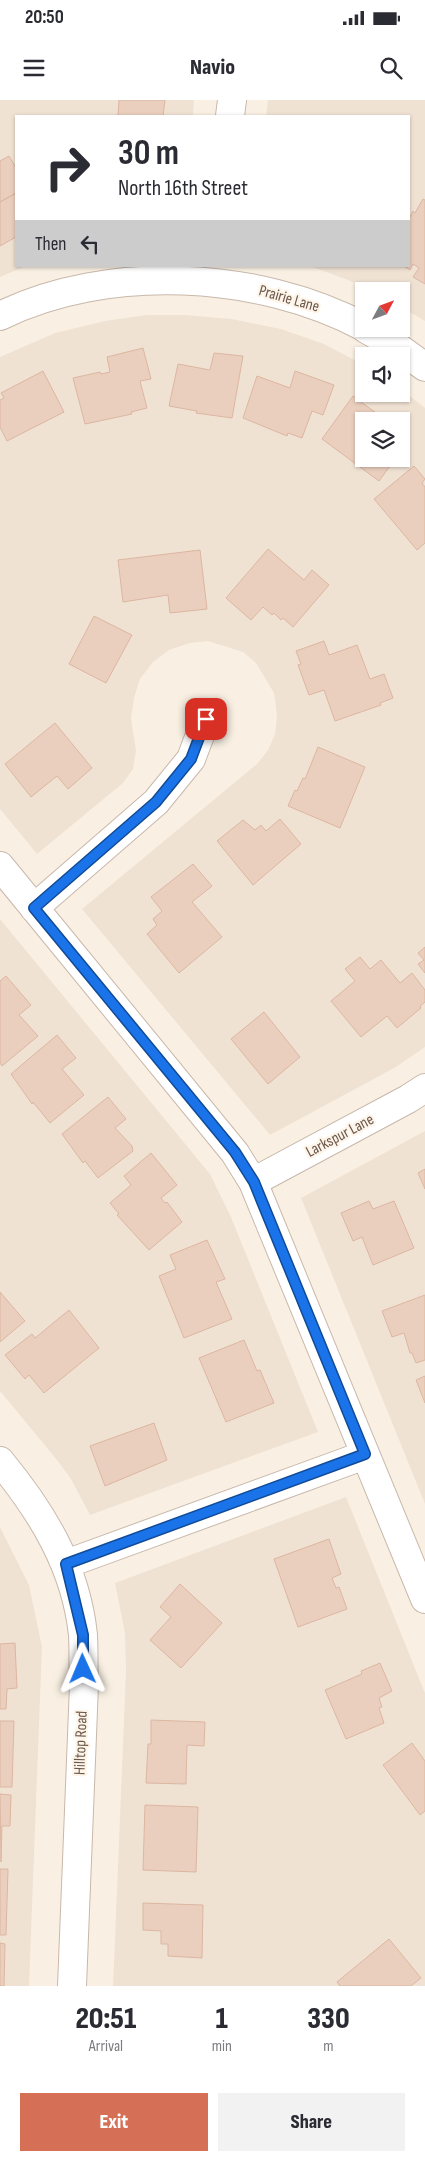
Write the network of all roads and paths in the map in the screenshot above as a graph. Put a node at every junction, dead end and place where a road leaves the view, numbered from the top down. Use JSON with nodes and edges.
{"nodes":[{"id":1,"x":232,"y":100,"type":"edge"},
{"id":2,"x":230,"y":115,"type":"edge"},
{"id":3,"x":212,"y":274,"type":"edge"},
{"id":4,"x":0,"y":316,"type":"edge"},
{"id":5,"x":355,"y":323,"type":"edge"},
{"id":6,"x":382,"y":338,"type":"edge"},
{"id":7,"x":425,"y":367,"type":"edge"},
{"id":8,"x":206,"y":719,"type":"dead end"},
{"id":9,"x":0,"y":866,"type":"edge"},
{"id":10,"x":34,"y":908,"type":"junction"},
{"id":11,"x":425,"y":1088,"type":"edge"},
{"id":12,"x":254,"y":1182,"type":"junction"},
{"id":13,"x":365,"y":1454,"type":"junction"},
{"id":14,"x":0,"y":1461,"type":"edge"},
{"id":15,"x":66,"y":1564,"type":"junction"},
{"id":16,"x":425,"y":1599,"type":"edge"},
{"id":17,"x":72,"y":1986,"type":"edge"}],
"edges":[{"from":1,"to":2,"type":"street"},
{"from":3,"to":4,"type":"street","name":"Prairie Lane"},
{"from":3,"to":5,"type":"street","name":"Prairie Lane"},
{"from":6,"to":7,"type":"street","name":"Prairie Lane"},
{"from":8,"to":10,"type":"street"},
{"from":9,"to":10,"type":"street"},
{"from":10,"to":12,"type":"street"},
{"from":11,"to":12,"type":"street","name":"Larkspur Lane"},
{"from":12,"to":13,"type":"street"},
{"from":13,"to":15,"type":"street"},
{"from":13,"to":16,"type":"street"},
{"from":14,"to":15,"type":"street","name":"Hilltop Road"},
{"from":15,"to":17,"type":"street","name":"Hilltop Road"}]}
